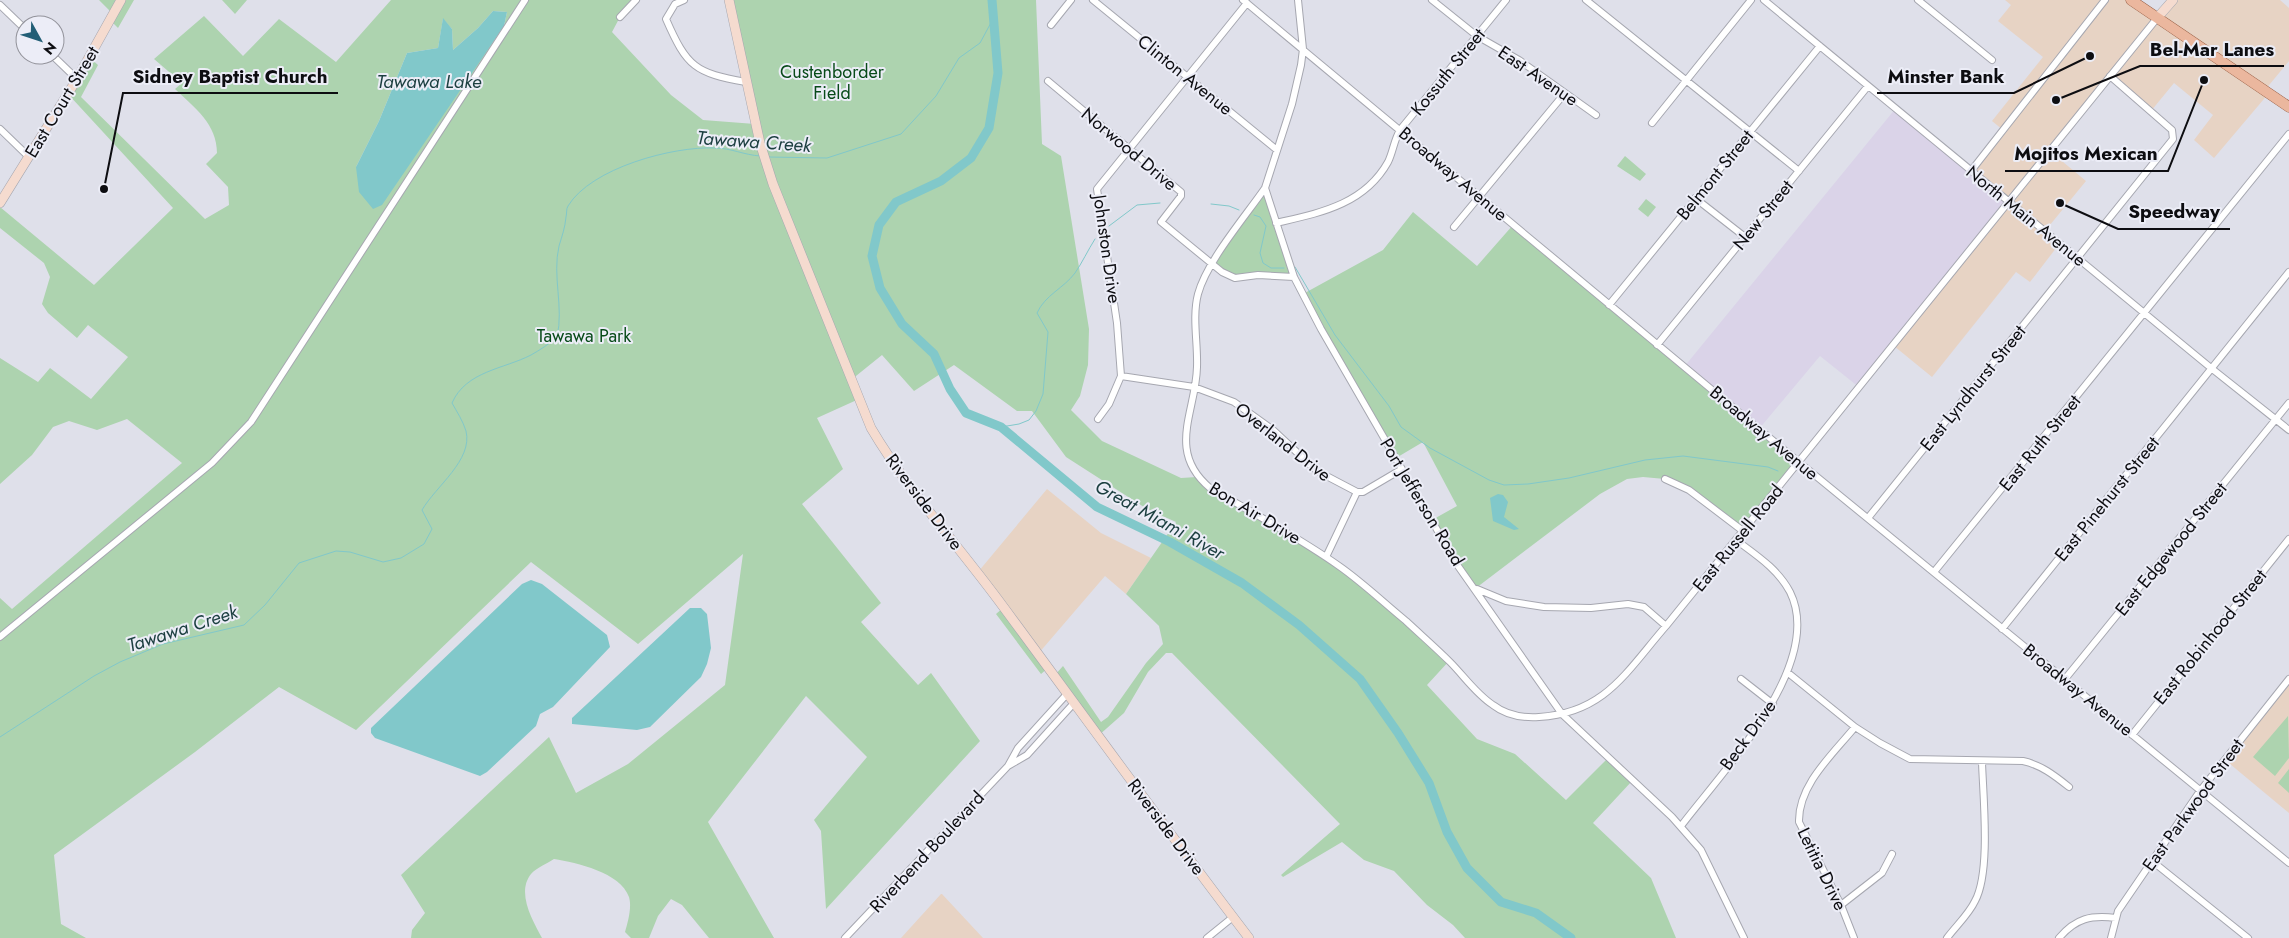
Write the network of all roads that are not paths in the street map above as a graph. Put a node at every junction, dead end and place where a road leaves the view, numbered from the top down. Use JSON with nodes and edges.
{"nodes":[{"id":1,"x":121,"y":0,"type":"edge"},
{"id":2,"x":525,"y":0,"type":"edge"},
{"id":3,"x":636,"y":0,"type":"edge"},
{"id":4,"x":684,"y":0,"type":"edge"},
{"id":5,"x":729,"y":0,"type":"edge"},
{"id":6,"x":1071,"y":0,"type":"edge"},
{"id":7,"x":1093,"y":0,"type":"edge"},
{"id":8,"x":1298,"y":0,"type":"edge"},
{"id":9,"x":1432,"y":0,"type":"edge"},
{"id":10,"x":1506,"y":0,"type":"edge"},
{"id":11,"x":1586,"y":0,"type":"edge"},
{"id":12,"x":1751,"y":0,"type":"edge"},
{"id":13,"x":1764,"y":0,"type":"edge"},
{"id":14,"x":1918,"y":0,"type":"edge"},
{"id":15,"x":2105,"y":0,"type":"edge"},
{"id":16,"x":2131,"y":0,"type":"edge"},
{"id":17,"x":2172,"y":0,"type":"edge"},
{"id":18,"x":1245,"y":2,"type":"edge"},
{"id":19,"x":0,"y":4,"type":"edge"},
{"id":20,"x":620,"y":17,"type":"dead end"},
{"id":21,"x":2158,"y":17,"type":"junction"},
{"id":22,"x":15,"y":19,"type":"edge"},
{"id":23,"x":1051,"y":26,"type":"dead end"},
{"id":24,"x":1477,"y":36,"type":"junction"},
{"id":25,"x":1820,"y":46,"type":"junction"},
{"id":26,"x":1302,"y":49,"type":"junction"},
{"id":27,"x":1992,"y":60,"type":"dead end"},
{"id":28,"x":62,"y":65,"type":"edge"},
{"id":29,"x":2110,"y":76,"type":"junction"},
{"id":30,"x":1188,"y":77,"type":"junction"},
{"id":31,"x":77,"y":79,"type":"junction"},
{"id":32,"x":1048,"y":81,"type":"dead end"},
{"id":33,"x":1686,"y":81,"type":"junction"},
{"id":34,"x":746,"y":82,"type":"junction"},
{"id":35,"x":1868,"y":86,"type":"junction"},
{"id":36,"x":1565,"y":93,"type":"junction"},
{"id":37,"x":2289,"y":107,"type":"edge"},
{"id":38,"x":1596,"y":115,"type":"dead end"},
{"id":39,"x":1652,"y":123,"type":"dead end"},
{"id":40,"x":0,"y":129,"type":"edge"},
{"id":41,"x":1400,"y":130,"type":"junction"},
{"id":42,"x":1750,"y":132,"type":"junction"},
{"id":43,"x":2289,"y":134,"type":"edge"},
{"id":44,"x":1130,"y":149,"type":"junction"},
{"id":45,"x":1277,"y":150,"type":"junction"},
{"id":46,"x":29,"y":157,"type":"junction"},
{"id":47,"x":1971,"y":170,"type":"junction"},
{"id":48,"x":1798,"y":171,"type":"junction"},
{"id":49,"x":1265,"y":188,"type":"junction"},
{"id":50,"x":1480,"y":197,"type":"junction"},
{"id":51,"x":1695,"y":198,"type":"junction"},
{"id":52,"x":0,"y":203,"type":"edge"},
{"id":53,"x":2010,"y":203,"type":"junction"},
{"id":54,"x":1276,"y":223,"type":"junction"},
{"id":55,"x":1454,"y":227,"type":"dead end"},
{"id":56,"x":1745,"y":237,"type":"junction"},
{"id":57,"x":2078,"y":258,"type":"junction"},
{"id":58,"x":1212,"y":264,"type":"junction"},
{"id":59,"x":2289,"y":272,"type":"edge"},
{"id":60,"x":1294,"y":277,"type":"junction"},
{"id":61,"x":1609,"y":305,"type":"junction"},
{"id":62,"x":2145,"y":313,"type":"junction"},
{"id":63,"x":1658,"y":345,"type":"junction"},
{"id":64,"x":2211,"y":368,"type":"junction"},
{"id":65,"x":1121,"y":376,"type":"junction"},
{"id":66,"x":1194,"y":387,"type":"junction"},
{"id":67,"x":2289,"y":403,"type":"edge"},
{"id":68,"x":2276,"y":419,"type":"junction"},
{"id":69,"x":1098,"y":420,"type":"dead end"},
{"id":70,"x":2289,"y":430,"type":"edge"},
{"id":71,"x":1800,"y":463,"type":"junction"},
{"id":72,"x":1402,"y":469,"type":"junction"},
{"id":73,"x":1665,"y":478,"type":"dead end"},
{"id":74,"x":1357,"y":492,"type":"junction"},
{"id":75,"x":1868,"y":518,"type":"junction"},
{"id":76,"x":1743,"y":531,"type":"junction"},
{"id":77,"x":2289,"y":539,"type":"edge"},
{"id":78,"x":1736,"y":540,"type":"junction"},
{"id":79,"x":1326,"y":557,"type":"junction"},
{"id":80,"x":1934,"y":572,"type":"junction"},
{"id":81,"x":1476,"y":588,"type":"junction"},
{"id":82,"x":1666,"y":626,"type":"junction"},
{"id":83,"x":2002,"y":628,"type":"junction"},
{"id":84,"x":0,"y":638,"type":"edge"},
{"id":85,"x":1787,"y":672,"type":"junction"},
{"id":86,"x":1740,"y":679,"type":"dead end"},
{"id":87,"x":2065,"y":679,"type":"junction"},
{"id":88,"x":2289,"y":679,"type":"edge"},
{"id":89,"x":1067,"y":694,"type":"junction"},
{"id":90,"x":1074,"y":703,"type":"junction"},
{"id":91,"x":1773,"y":704,"type":"junction"},
{"id":92,"x":1562,"y":714,"type":"junction"},
{"id":93,"x":1855,"y":727,"type":"junction"},
{"id":94,"x":2132,"y":735,"type":"junction"},
{"id":95,"x":1982,"y":762,"type":"junction"},
{"id":96,"x":1008,"y":766,"type":"junction"},
{"id":97,"x":2068,"y":787,"type":"dead end"},
{"id":98,"x":2200,"y":791,"type":"junction"},
{"id":99,"x":1681,"y":826,"type":"junction"},
{"id":100,"x":1892,"y":854,"type":"dead end"},
{"id":101,"x":2152,"y":861,"type":"junction"},
{"id":102,"x":2289,"y":863,"type":"edge"},
{"id":103,"x":1841,"y":905,"type":"junction"},
{"id":104,"x":1234,"y":917,"type":"junction"},
{"id":105,"x":2116,"y":918,"type":"junction"},
{"id":106,"x":845,"y":938,"type":"edge"},
{"id":107,"x":1207,"y":938,"type":"edge"},
{"id":108,"x":1249,"y":938,"type":"edge"},
{"id":109,"x":1744,"y":938,"type":"edge"},
{"id":110,"x":1854,"y":938,"type":"edge"},
{"id":111,"x":1947,"y":938,"type":"edge"},
{"id":112,"x":2059,"y":938,"type":"edge"},
{"id":113,"x":2110,"y":938,"type":"edge"},
{"id":114,"x":2248,"y":938,"type":"edge"}],
"edges":[{"from":1,"to":31,"type":"main road","name":"East Court Street"},
{"from":2,"to":84,"type":"street"},
{"from":3,"to":20,"type":"street"},
{"from":4,"to":34,"type":"street"},
{"from":5,"to":34,"type":"main road","name":"Riverside Drive"},
{"from":6,"to":23,"type":"street"},
{"from":7,"to":30,"type":"street","name":"Clinton Avenue"},
{"from":8,"to":26,"type":"street"},
{"from":9,"to":24,"type":"street","name":"East Avenue"},
{"from":10,"to":24,"type":"street","name":"Kossuth Street"},
{"from":11,"to":33,"type":"street"},
{"from":12,"to":33,"type":"street"},
{"from":13,"to":25,"type":"street","name":"North Main Avenue"},
{"from":14,"to":27,"type":"street"},
{"from":15,"to":47,"type":"street"},
{"from":16,"to":21,"type":"main road"},
{"from":17,"to":21,"type":"main road"},
{"from":18,"to":26,"type":"street","name":"Broadway Avenue"},
{"from":18,"to":30,"type":"street","name":"Johnston Drive"},
{"from":19,"to":22,"type":"street"},
{"from":21,"to":29,"type":"street","name":"East Russell Road"},
{"from":21,"to":37,"type":"main road"},
{"from":24,"to":36,"type":"street","name":"East Avenue"},
{"from":24,"to":41,"type":"street","name":"Kossuth Street"},
{"from":25,"to":35,"type":"street","name":"North Main Avenue"},
{"from":25,"to":42,"type":"street","name":"Belmont Street"},
{"from":26,"to":41,"type":"street","name":"Broadway Avenue"},
{"from":26,"to":45,"type":"street"},
{"from":28,"to":31,"type":"street"},
{"from":29,"to":53,"type":"street","name":"East Russell Road"},
{"from":29,"to":57,"type":"street","name":"East Lyndhurst Street"},
{"from":30,"to":44,"type":"street","name":"Johnston Drive"},
{"from":30,"to":45,"type":"street","name":"Clinton Avenue"},
{"from":31,"to":46,"type":"main road","name":"East Court Street"},
{"from":32,"to":44,"type":"street","name":"Norwood Drive"},
{"from":33,"to":39,"type":"street"},
{"from":33,"to":42,"type":"street"},
{"from":34,"to":89,"type":"main road","name":"Riverside Drive"},
{"from":35,"to":47,"type":"street","name":"North Main Avenue"},
{"from":35,"to":48,"type":"street","name":"New Street"},
{"from":36,"to":38,"type":"street","name":"East Avenue"},
{"from":36,"to":50,"type":"street"},
{"from":40,"to":46,"type":"street"},
{"from":41,"to":50,"type":"street","name":"Broadway Avenue"},
{"from":41,"to":54,"type":"street","name":"Kossuth Street"},
{"from":42,"to":48,"type":"street"},
{"from":42,"to":51,"type":"street","name":"Belmont Street"},
{"from":43,"to":62,"type":"street","name":"East Ruth Street"},
{"from":44,"to":58,"type":"street","name":"Norwood Drive"},
{"from":44,"to":65,"type":"street","name":"Johnston Drive"},
{"from":45,"to":49,"type":"street"},
{"from":46,"to":52,"type":"main road","name":"East Court Street"},
{"from":47,"to":53,"type":"street","name":"North Main Avenue"},
{"from":48,"to":56,"type":"street","name":"New Street"},
{"from":49,"to":54,"type":"street","name":"Port Jefferson Road"},
{"from":49,"to":58,"type":"street","name":"Bon Air Drive"},
{"from":50,"to":55,"type":"street"},
{"from":50,"to":61,"type":"street","name":"Broadway Avenue"},
{"from":51,"to":56,"type":"street"},
{"from":51,"to":61,"type":"street","name":"Belmont Street"},
{"from":53,"to":57,"type":"street","name":"North Main Avenue"},
{"from":53,"to":71,"type":"street","name":"East Russell Road"},
{"from":54,"to":60,"type":"street","name":"Port Jefferson Road"},
{"from":56,"to":63,"type":"street","name":"New Street"},
{"from":57,"to":62,"type":"street","name":"North Main Avenue"},
{"from":57,"to":75,"type":"street","name":"East Lyndhurst Street"},
{"from":58,"to":60,"type":"street","name":"Norwood Drive"},
{"from":58,"to":66,"type":"street","name":"Bon Air Drive"},
{"from":59,"to":64,"type":"street","name":"East Pinehurst Street"},
{"from":60,"to":72,"type":"street","name":"Port Jefferson Road"},
{"from":61,"to":63,"type":"street","name":"Broadway Avenue"},
{"from":62,"to":64,"type":"street","name":"North Main Avenue"},
{"from":62,"to":80,"type":"street","name":"East Ruth Street"},
{"from":63,"to":71,"type":"street","name":"Broadway Avenue"},
{"from":64,"to":68,"type":"street","name":"North Main Avenue"},
{"from":64,"to":83,"type":"street","name":"East Pinehurst Street"},
{"from":65,"to":66,"type":"street","name":"Overland Drive"},
{"from":65,"to":69,"type":"street","name":"Johnston Drive"},
{"from":66,"to":74,"type":"street","name":"Overland Drive"},
{"from":66,"to":79,"type":"street","name":"Bon Air Drive"},
{"from":67,"to":68,"type":"street","name":"East Edgewood Street"},
{"from":68,"to":70,"type":"street","name":"North Main Avenue"},
{"from":68,"to":87,"type":"street","name":"East Edgewood Street"},
{"from":71,"to":75,"type":"street","name":"Broadway Avenue"},
{"from":71,"to":76,"type":"street","name":"East Russell Road"},
{"from":72,"to":74,"type":"street"},
{"from":72,"to":81,"type":"street","name":"Port Jefferson Road"},
{"from":73,"to":76,"type":"street"},
{"from":74,"to":79,"type":"street"},
{"from":75,"to":80,"type":"street","name":"Broadway Avenue"},
{"from":76,"to":78,"type":"street","name":"East Russell Road"},
{"from":77,"to":94,"type":"street","name":"East Robinhood Street"},
{"from":78,"to":82,"type":"street","name":"East Russell Road"},
{"from":78,"to":85,"type":"street","name":"Beck Drive"},
{"from":79,"to":92,"type":"street","name":"Bon Air Drive"},
{"from":80,"to":83,"type":"street","name":"Broadway Avenue"},
{"from":81,"to":82,"type":"street"},
{"from":81,"to":92,"type":"street","name":"Port Jefferson Road"},
{"from":82,"to":92,"type":"street","name":"East Russell Road"},
{"from":83,"to":87,"type":"street","name":"Broadway Avenue"},
{"from":85,"to":91,"type":"street","name":"Beck Drive"},
{"from":85,"to":93,"type":"street"},
{"from":86,"to":91,"type":"street"},
{"from":87,"to":94,"type":"street","name":"Broadway Avenue"},
{"from":88,"to":98,"type":"street","name":"East Parkwood Street"},
{"from":89,"to":90,"type":"main road","name":"Riverside Drive"},
{"from":89,"to":96,"type":"street"},
{"from":90,"to":96,"type":"street"},
{"from":90,"to":104,"type":"main road","name":"Riverside Drive"},
{"from":91,"to":99,"type":"street","name":"Beck Drive"},
{"from":92,"to":99,"type":"street","name":"Port Jefferson Road"},
{"from":93,"to":95,"type":"street"},
{"from":93,"to":103,"type":"street","name":"Letitia Drive"},
{"from":94,"to":98,"type":"street","name":"Broadway Avenue"},
{"from":95,"to":97,"type":"street"},
{"from":95,"to":111,"type":"street"},
{"from":96,"to":106,"type":"street","name":"Riverbend Boulevard"},
{"from":98,"to":101,"type":"street","name":"East Parkwood Street"},
{"from":98,"to":102,"type":"street","name":"Broadway Avenue"},
{"from":99,"to":109,"type":"street","name":"Port Jefferson Road"},
{"from":100,"to":103,"type":"street"},
{"from":101,"to":105,"type":"street","name":"East Parkwood Street"},
{"from":101,"to":114,"type":"street"},
{"from":103,"to":110,"type":"street","name":"Letitia Drive"},
{"from":104,"to":107,"type":"street"},
{"from":104,"to":108,"type":"main road","name":"Riverside Drive"},
{"from":105,"to":112,"type":"street"},
{"from":105,"to":113,"type":"street","name":"East Parkwood Street"}]}
